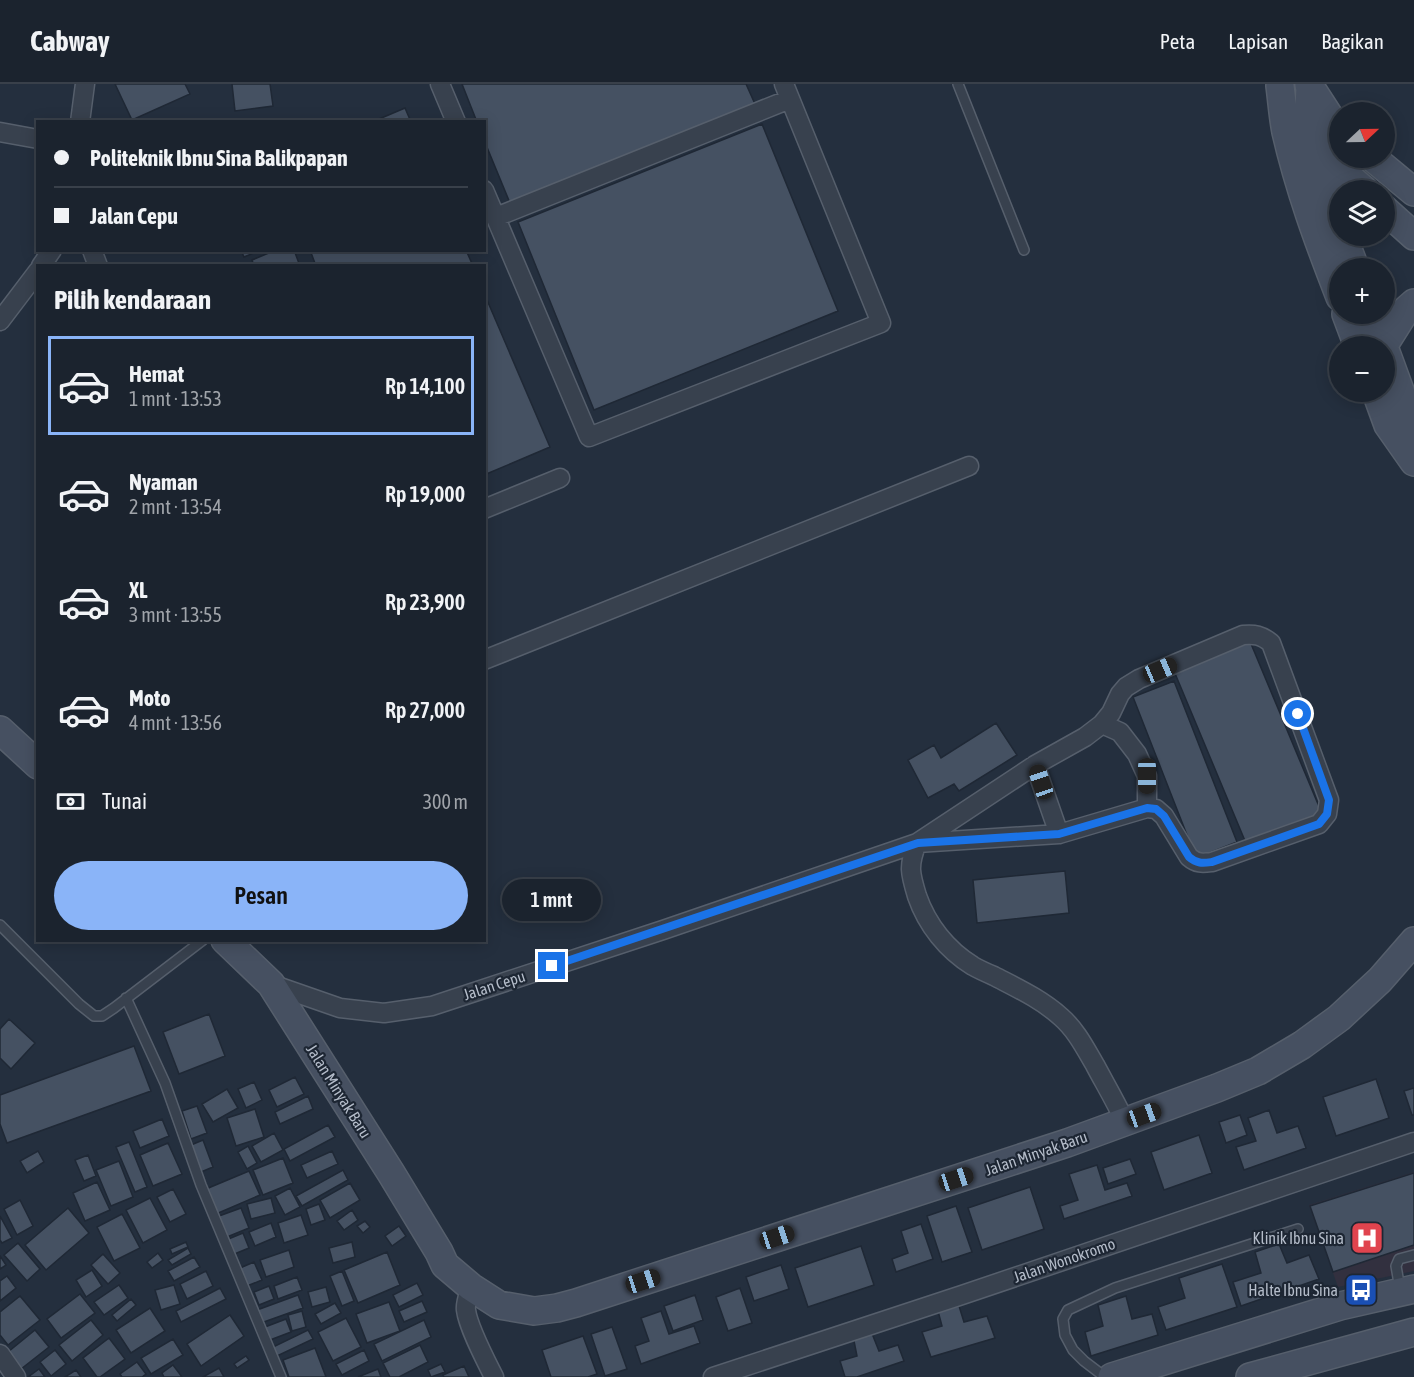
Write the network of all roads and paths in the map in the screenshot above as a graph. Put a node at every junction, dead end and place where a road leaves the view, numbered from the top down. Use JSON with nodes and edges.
{"nodes":[{"id":1,"x":86,"y":84,"type":"edge"},
{"id":2,"x":440,"y":84,"type":"edge"},
{"id":3,"x":958,"y":84,"type":"edge"},
{"id":4,"x":1280,"y":85,"type":"edge"},
{"id":5,"x":1309,"y":86,"type":"edge"},
{"id":6,"x":787,"y":91,"type":"edge"},
{"id":7,"x":1329,"y":115,"type":"edge"},
{"id":8,"x":80,"y":120,"type":"edge"},
{"id":9,"x":455,"y":120,"type":"edge"},
{"id":10,"x":1308,"y":130,"type":"junction"},
{"id":11,"x":0,"y":132,"type":"edge"},
{"id":12,"x":36,"y":139,"type":"edge"},
{"id":13,"x":1385,"y":168,"type":"edge"},
{"id":14,"x":1352,"y":180,"type":"edge"},
{"id":15,"x":1414,"y":192,"type":"edge"},
{"id":16,"x":486,"y":194,"type":"edge"},
{"id":17,"x":1329,"y":197,"type":"edge"},
{"id":18,"x":496,"y":217,"type":"junction"},
{"id":19,"x":1395,"y":219,"type":"edge"},
{"id":20,"x":1414,"y":236,"type":"edge"},
{"id":21,"x":1024,"y":250,"type":"dead end"},
{"id":22,"x":1329,"y":269,"type":"edge"},
{"id":23,"x":36,"y":274,"type":"edge"},
{"id":24,"x":1414,"y":303,"type":"edge"},
{"id":25,"x":0,"y":321,"type":"edge"},
{"id":26,"x":1356,"y":324,"type":"edge"},
{"id":27,"x":1368,"y":336,"type":"edge"},
{"id":28,"x":1386,"y":336,"type":"edge"},
{"id":29,"x":1395,"y":384,"type":"edge"},
{"id":30,"x":1380,"y":402,"type":"edge"},
{"id":31,"x":1414,"y":442,"type":"edge"},
{"id":32,"x":1414,"y":462,"type":"edge"},
{"id":33,"x":969,"y":466,"type":"dead end"},
{"id":34,"x":560,"y":478,"type":"dead end"},
{"id":35,"x":486,"y":508,"type":"edge"},
{"id":36,"x":486,"y":659,"type":"edge"},
{"id":37,"x":1102,"y":724,"type":"junction"},
{"id":38,"x":0,"y":730,"type":"edge"},
{"id":39,"x":36,"y":763,"type":"edge"},
{"id":40,"x":1035,"y":765,"type":"junction"},
{"id":41,"x":1147,"y":808,"type":"junction"},
{"id":42,"x":1059,"y":834,"type":"junction"},
{"id":43,"x":918,"y":843,"type":"junction"},
{"id":44,"x":0,"y":926,"type":"edge"},
{"id":45,"x":1414,"y":941,"type":"edge"},
{"id":46,"x":200,"y":942,"type":"edge"},
{"id":47,"x":227,"y":942,"type":"edge"},
{"id":48,"x":271,"y":984,"type":"junction"},
{"id":49,"x":126,"y":998,"type":"junction"},
{"id":50,"x":1125,"y":1122,"type":"junction"},
{"id":51,"x":1414,"y":1142,"type":"edge"},
{"id":52,"x":1298,"y":1229,"type":"dead end"},
{"id":53,"x":440,"y":1252,"type":"junction"},
{"id":54,"x":1414,"y":1255,"type":"edge"},
{"id":55,"x":471,"y":1287,"type":"junction"},
{"id":56,"x":1407,"y":1290,"type":"edge"},
{"id":57,"x":511,"y":1308,"type":"junction"},
{"id":58,"x":1414,"y":1332,"type":"edge"},
{"id":59,"x":0,"y":1354,"type":"edge"},
{"id":60,"x":1130,"y":1374,"type":"edge"},
{"id":61,"x":16,"y":1377,"type":"edge"},
{"id":62,"x":281,"y":1377,"type":"edge"},
{"id":63,"x":494,"y":1377,"type":"edge"},
{"id":64,"x":713,"y":1377,"type":"edge"},
{"id":65,"x":1105,"y":1377,"type":"edge"},
{"id":66,"x":1250,"y":1377,"type":"edge"}],
"edges":[{"from":1,"to":8,"type":"street"},
{"from":2,"to":9,"type":"street"},
{"from":3,"to":21,"type":"lane"},
{"from":4,"to":10,"type":"main road"},
{"from":4,"to":22,"type":"main road"},
{"from":5,"to":7,"type":"main road"},
{"from":5,"to":10,"type":"main road"},
{"from":6,"to":18,"type":"street"},
{"from":6,"to":18,"type":"street"},
{"from":10,"to":14,"type":"main road"},
{"from":10,"to":17,"type":"main road"},
{"from":11,"to":12,"type":"street"},
{"from":13,"to":15,"type":"main road"},
{"from":16,"to":18,"type":"street"},
{"from":19,"to":20,"type":"main road"},
{"from":23,"to":25,"type":"street"},
{"from":24,"to":28,"type":"main road"},
{"from":26,"to":27,"type":"main road"},
{"from":29,"to":31,"type":"main road"},
{"from":30,"to":32,"type":"main road"},
{"from":33,"to":36,"type":"street"},
{"from":34,"to":35,"type":"street"},
{"from":37,"to":40,"type":"street","name":"Jalan Cepu"},
{"from":37,"to":41,"type":"street"},
{"from":37,"to":41,"type":"street","name":"Jalan Cepu"},
{"from":38,"to":39,"type":"main road"},
{"from":40,"to":42,"type":"street"},
{"from":40,"to":43,"type":"street","name":"Jalan Cepu"},
{"from":41,"to":42,"type":"street","name":"Jalan Cepu"},
{"from":42,"to":43,"type":"street","name":"Jalan Cepu"},
{"from":43,"to":48,"type":"street","name":"Jalan Cepu"},
{"from":43,"to":50,"type":"street"},
{"from":44,"to":49,"type":"lane"},
{"from":45,"to":50,"type":"main road","name":"Jalan Minyak Baru"},
{"from":46,"to":49,"type":"lane"},
{"from":47,"to":48,"type":"main road","name":"Jalan Minyak Baru"},
{"from":48,"to":53,"type":"main road","name":"Jalan Minyak Baru"},
{"from":49,"to":62,"type":"lane"},
{"from":50,"to":57,"type":"main road","name":"Jalan Minyak Baru"},
{"from":51,"to":64,"type":"street","name":"Jalan Wonokromo"},
{"from":52,"to":65,"type":"lane"},
{"from":53,"to":55,"type":"main road","name":"Jalan Minyak Baru"},
{"from":53,"to":57,"type":"main road","name":"Jalan Minyak Baru"},
{"from":54,"to":56,"type":"lane"},
{"from":55,"to":57,"type":"main road","name":"Jalan Minyak Baru"},
{"from":55,"to":63,"type":"street"},
{"from":56,"to":60,"type":"main road"},
{"from":58,"to":66,"type":"main road"},
{"from":59,"to":61,"type":"street"}]}
